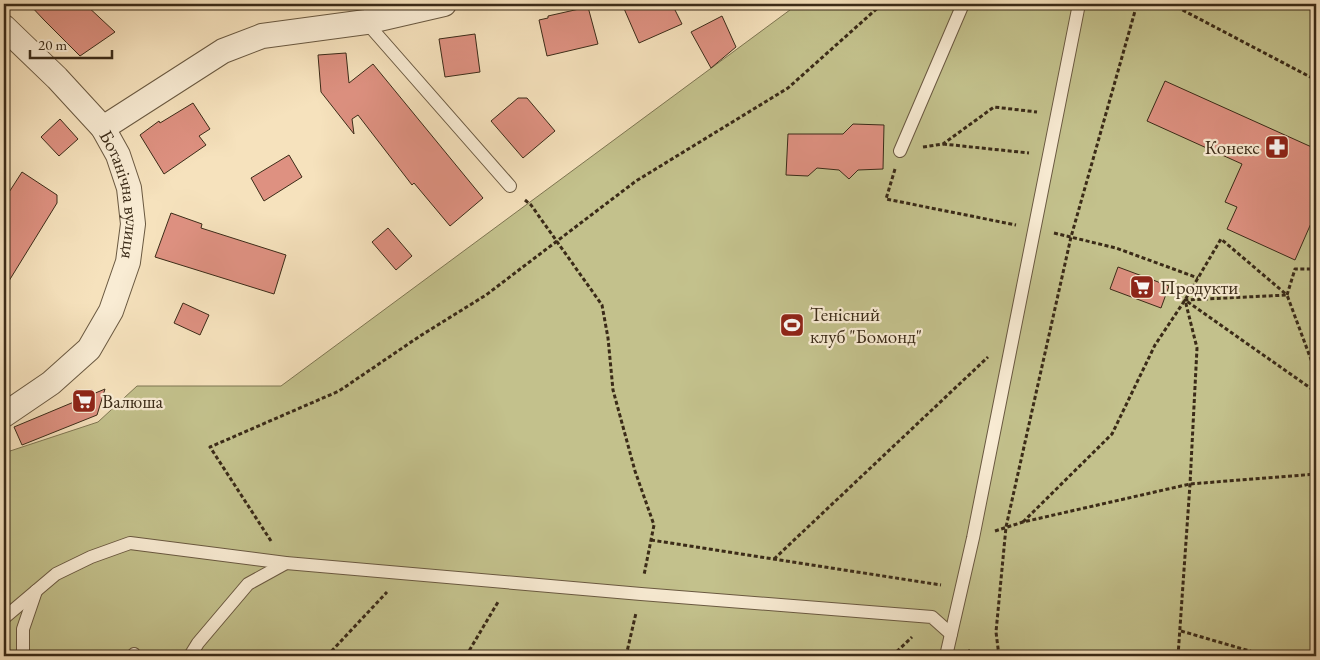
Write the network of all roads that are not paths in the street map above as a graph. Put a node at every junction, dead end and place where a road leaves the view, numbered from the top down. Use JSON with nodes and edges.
{"nodes":[{"id":1,"x":444,"y":4,"type":"edge"},
{"id":2,"x":963,"y":4,"type":"edge"},
{"id":3,"x":1079,"y":4,"type":"edge"},
{"id":4,"x":366,"y":22,"type":"junction"},
{"id":5,"x":4,"y":27,"type":"edge"},
{"id":6,"x":103,"y":128,"type":"junction"},
{"id":7,"x":900,"y":151,"type":"road end"},
{"id":8,"x":510,"y":186,"type":"dead end"},
{"id":9,"x":4,"y":415,"type":"edge"},
{"id":10,"x":286,"y":563,"type":"junction"},
{"id":11,"x":36,"y":591,"type":"junction"},
{"id":12,"x":4,"y":618,"type":"edge"},
{"id":13,"x":951,"y":634,"type":"junction"},
{"id":14,"x":23,"y":656,"type":"edge"},
{"id":15,"x":190,"y":656,"type":"edge"},
{"id":16,"x":946,"y":656,"type":"edge"}],
"edges":[{"from":1,"to":4,"type":"street"},
{"from":2,"to":7,"type":"lane"},
{"from":3,"to":13,"type":"lane"},
{"from":4,"to":6,"type":"street"},
{"from":4,"to":8,"type":"lane"},
{"from":5,"to":6,"type":"street","name":"Ботанічна вулиця"},
{"from":6,"to":9,"type":"street","name":"Ботанічна вулиця"},
{"from":10,"to":11,"type":"lane"},
{"from":10,"to":13,"type":"lane"},
{"from":10,"to":15,"type":"lane"},
{"from":11,"to":12,"type":"lane"},
{"from":11,"to":14,"type":"lane"},
{"from":13,"to":16,"type":"lane"}]}
